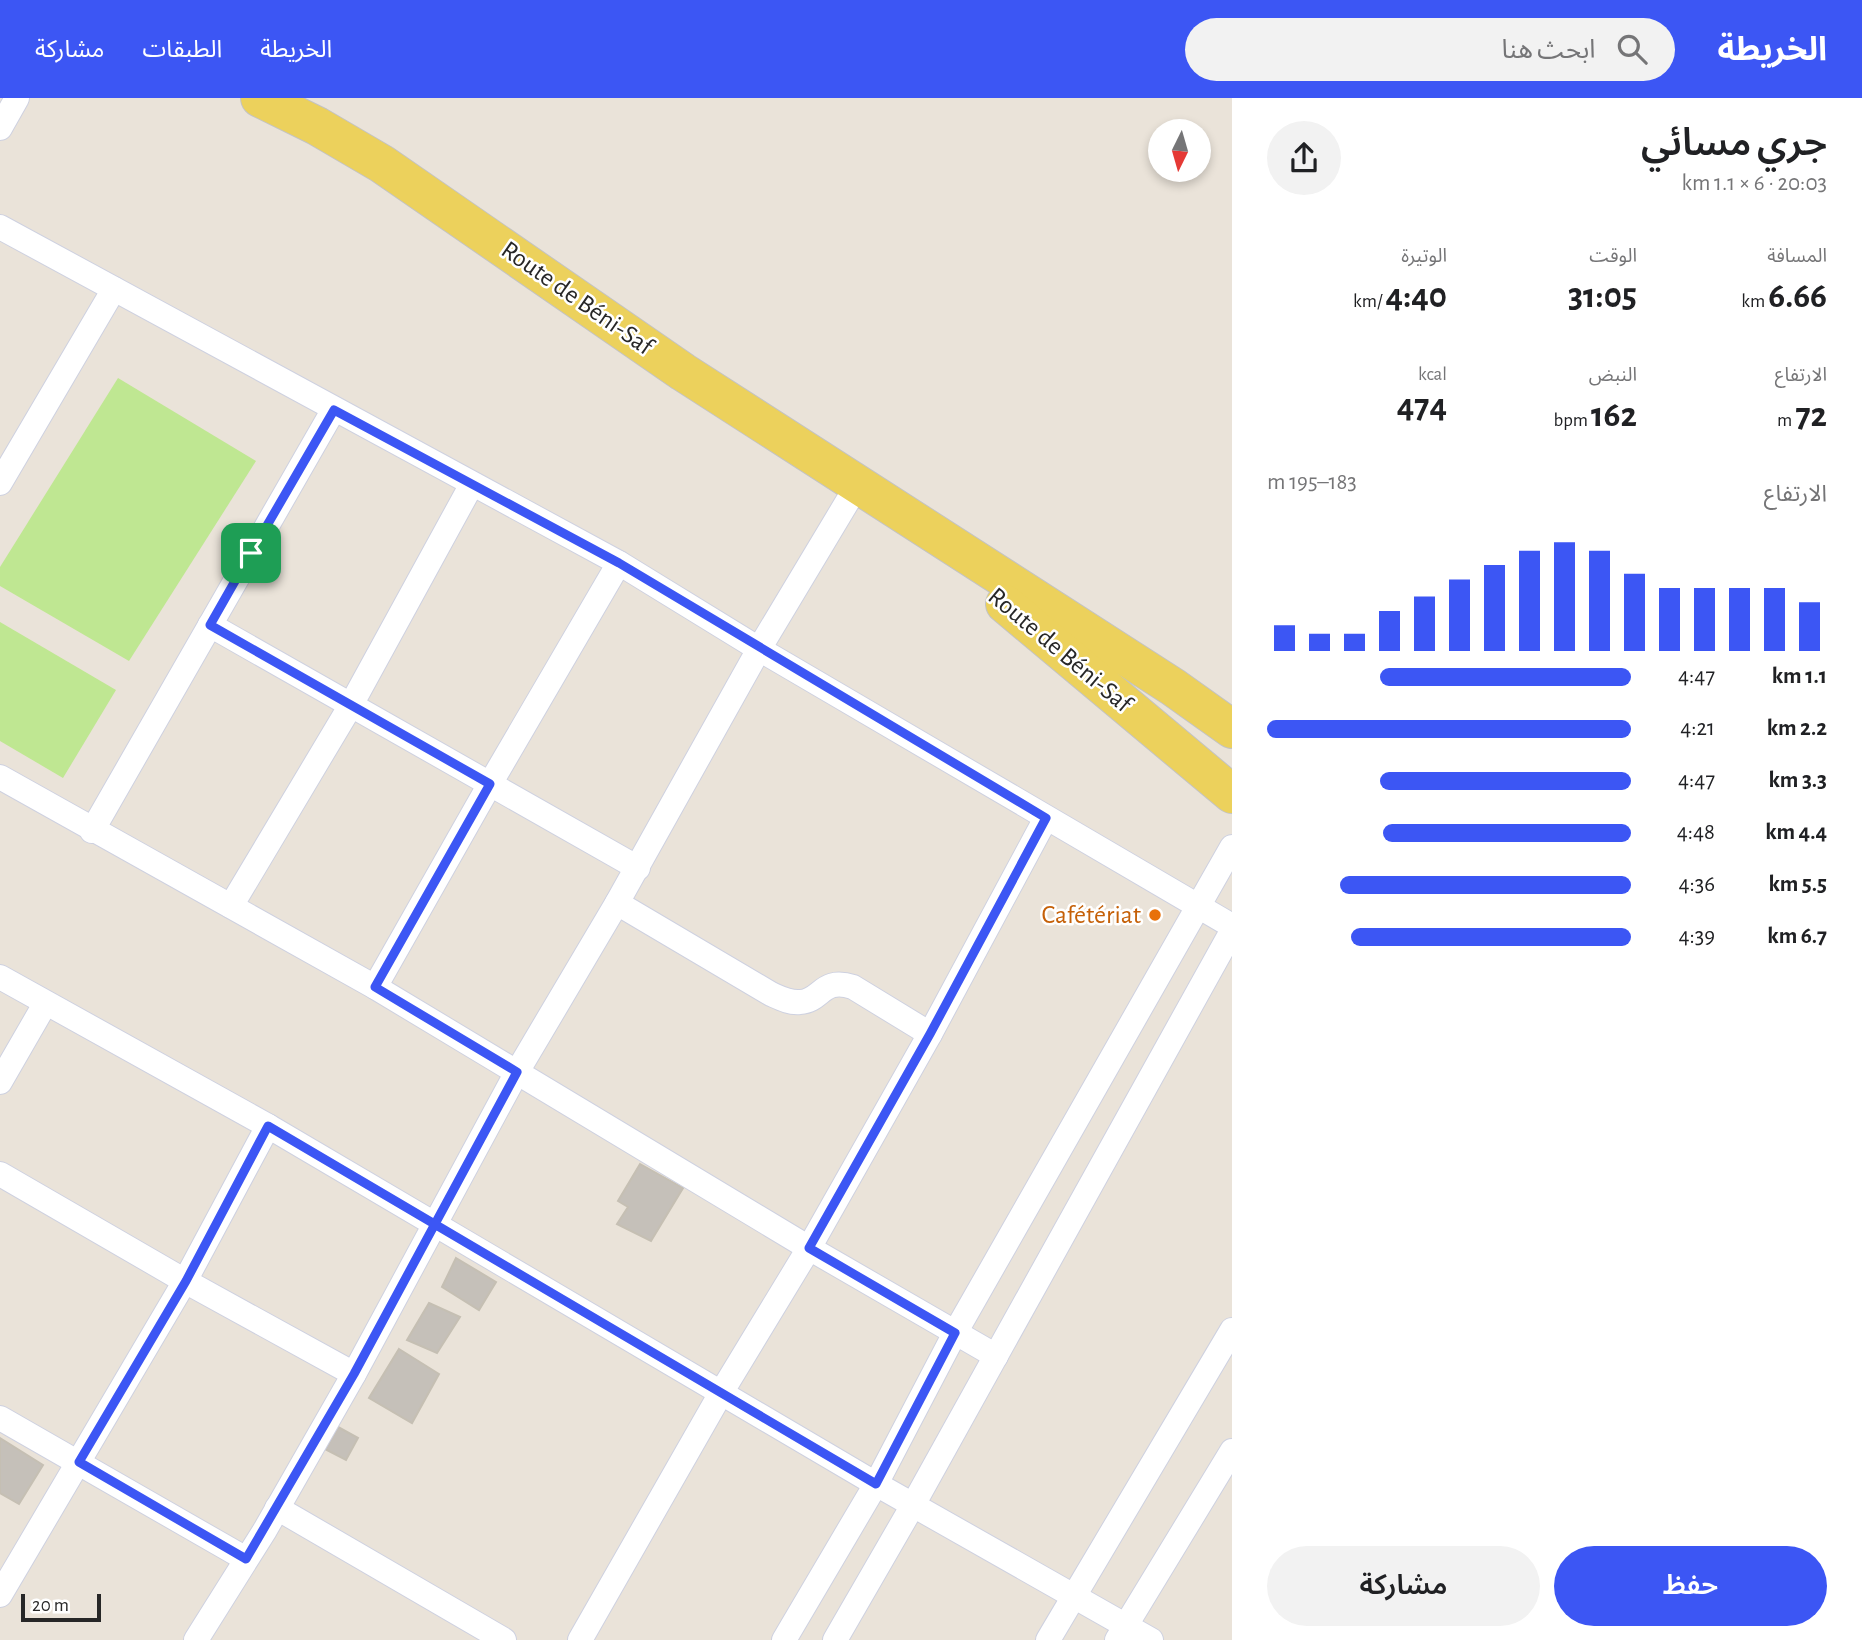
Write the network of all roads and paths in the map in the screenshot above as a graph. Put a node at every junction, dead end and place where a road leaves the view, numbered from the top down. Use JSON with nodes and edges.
{"nodes":[{"id":1,"x":17,"y":98,"type":"edge"},
{"id":2,"x":260,"y":98,"type":"edge"},
{"id":3,"x":0,"y":128,"type":"edge"},
{"id":4,"x":0,"y":227,"type":"edge"},
{"id":5,"x":114,"y":289,"type":"junction"},
{"id":6,"x":334,"y":410,"type":"junction"},
{"id":7,"x":0,"y":483,"type":"edge"},
{"id":8,"x":472,"y":484,"type":"junction"},
{"id":9,"x":858,"y":484,"type":"junction"},
{"id":10,"x":889,"y":506,"type":"junction"},
{"id":11,"x":619,"y":563,"type":"junction"},
{"id":12,"x":210,"y":625,"type":"junction"},
{"id":13,"x":759,"y":649,"type":"junction"},
{"id":14,"x":351,"y":705,"type":"junction"},
{"id":15,"x":1232,"y":729,"type":"edge"},
{"id":16,"x":0,"y":777,"type":"edge"},
{"id":17,"x":490,"y":784,"type":"junction"},
{"id":18,"x":1232,"y":794,"type":"edge"},
{"id":19,"x":1046,"y":818,"type":"junction"},
{"id":20,"x":92,"y":831,"type":"junction"},
{"id":21,"x":1232,"y":847,"type":"edge"},
{"id":22,"x":638,"y":868,"type":"junction"},
{"id":23,"x":617,"y":904,"type":"junction"},
{"id":24,"x":1199,"y":905,"type":"junction"},
{"id":25,"x":232,"y":906,"type":"junction"},
{"id":26,"x":1232,"y":928,"type":"edge"},
{"id":27,"x":0,"y":977,"type":"edge"},
{"id":28,"x":375,"y":987,"type":"junction"},
{"id":29,"x":45,"y":1004,"type":"junction"},
{"id":30,"x":930,"y":1034,"type":"junction"},
{"id":31,"x":517,"y":1072,"type":"junction"},
{"id":32,"x":0,"y":1082,"type":"edge"},
{"id":33,"x":268,"y":1126,"type":"junction"},
{"id":34,"x":0,"y":1174,"type":"edge"},
{"id":35,"x":434,"y":1226,"type":"junction"},
{"id":36,"x":809,"y":1248,"type":"junction"},
{"id":37,"x":186,"y":1281,"type":"junction"},
{"id":38,"x":1232,"y":1330,"type":"edge"},
{"id":39,"x":955,"y":1333,"type":"junction"},
{"id":40,"x":996,"y":1356,"type":"junction"},
{"id":41,"x":354,"y":1374,"type":"junction"},
{"id":42,"x":721,"y":1394,"type":"junction"},
{"id":43,"x":0,"y":1418,"type":"edge"},
{"id":44,"x":1232,"y":1451,"type":"edge"},
{"id":45,"x":79,"y":1462,"type":"junction"},
{"id":46,"x":876,"y":1484,"type":"junction"},
{"id":47,"x":914,"y":1505,"type":"junction"},
{"id":48,"x":277,"y":1508,"type":"junction"},
{"id":49,"x":246,"y":1559,"type":"junction"},
{"id":50,"x":0,"y":1595,"type":"edge"},
{"id":51,"x":1074,"y":1595,"type":"junction"},
{"id":52,"x":1121,"y":1632,"type":"edge"},
{"id":53,"x":196,"y":1640,"type":"edge"},
{"id":54,"x":504,"y":1640,"type":"edge"},
{"id":55,"x":580,"y":1640,"type":"edge"},
{"id":56,"x":785,"y":1640,"type":"edge"},
{"id":57,"x":835,"y":1640,"type":"edge"},
{"id":58,"x":1048,"y":1640,"type":"edge"},
{"id":59,"x":1151,"y":1640,"type":"edge"}],
"edges":[{"from":1,"to":3,"type":"street"},
{"from":2,"to":9,"type":"main road","name":"Route de Béni-Saf"},
{"from":4,"to":5,"type":"street"},
{"from":5,"to":6,"type":"street"},
{"from":5,"to":7,"type":"street"},
{"from":6,"to":8,"type":"street"},
{"from":6,"to":12,"type":"street"},
{"from":8,"to":11,"type":"street"},
{"from":8,"to":14,"type":"street"},
{"from":9,"to":10,"type":"main road","name":"Route de Béni-Saf"},
{"from":9,"to":13,"type":"street"},
{"from":10,"to":15,"type":"main road","name":"Route de Béni-Saf"},
{"from":10,"to":18,"type":"main road","name":"Route de Béni-Saf"},
{"from":11,"to":13,"type":"street"},
{"from":11,"to":17,"type":"street"},
{"from":12,"to":14,"type":"street"},
{"from":12,"to":20,"type":"street"},
{"from":13,"to":19,"type":"street"},
{"from":13,"to":22,"type":"street"},
{"from":14,"to":17,"type":"street"},
{"from":14,"to":25,"type":"street"},
{"from":16,"to":20,"type":"street"},
{"from":17,"to":22,"type":"street"},
{"from":17,"to":28,"type":"street"},
{"from":19,"to":24,"type":"street"},
{"from":19,"to":30,"type":"street"},
{"from":20,"to":25,"type":"street"},
{"from":21,"to":24,"type":"street"},
{"from":22,"to":23,"type":"street"},
{"from":23,"to":30,"type":"street"},
{"from":23,"to":31,"type":"street"},
{"from":24,"to":26,"type":"street"},
{"from":24,"to":39,"type":"street"},
{"from":25,"to":28,"type":"street"},
{"from":26,"to":40,"type":"street"},
{"from":27,"to":29,"type":"street"},
{"from":28,"to":31,"type":"street"},
{"from":29,"to":32,"type":"street"},
{"from":29,"to":33,"type":"street"},
{"from":30,"to":36,"type":"street"},
{"from":31,"to":35,"type":"street"},
{"from":31,"to":36,"type":"street"},
{"from":33,"to":35,"type":"street"},
{"from":33,"to":37,"type":"street"},
{"from":34,"to":37,"type":"street"},
{"from":35,"to":41,"type":"street"},
{"from":35,"to":42,"type":"street"},
{"from":36,"to":39,"type":"street"},
{"from":36,"to":42,"type":"street"},
{"from":37,"to":41,"type":"street"},
{"from":37,"to":45,"type":"street"},
{"from":38,"to":51,"type":"street"},
{"from":39,"to":40,"type":"street"},
{"from":39,"to":46,"type":"street"},
{"from":40,"to":47,"type":"street"},
{"from":41,"to":48,"type":"street"},
{"from":42,"to":46,"type":"street"},
{"from":42,"to":55,"type":"street"},
{"from":43,"to":45,"type":"street"},
{"from":44,"to":52,"type":"street"},
{"from":45,"to":49,"type":"street"},
{"from":45,"to":50,"type":"street"},
{"from":46,"to":47,"type":"street"},
{"from":46,"to":56,"type":"street"},
{"from":47,"to":51,"type":"street"},
{"from":47,"to":57,"type":"street"},
{"from":48,"to":49,"type":"street"},
{"from":48,"to":54,"type":"street"},
{"from":49,"to":53,"type":"street"},
{"from":51,"to":52,"type":"street"},
{"from":51,"to":58,"type":"street"},
{"from":52,"to":59,"type":"street"}]}
